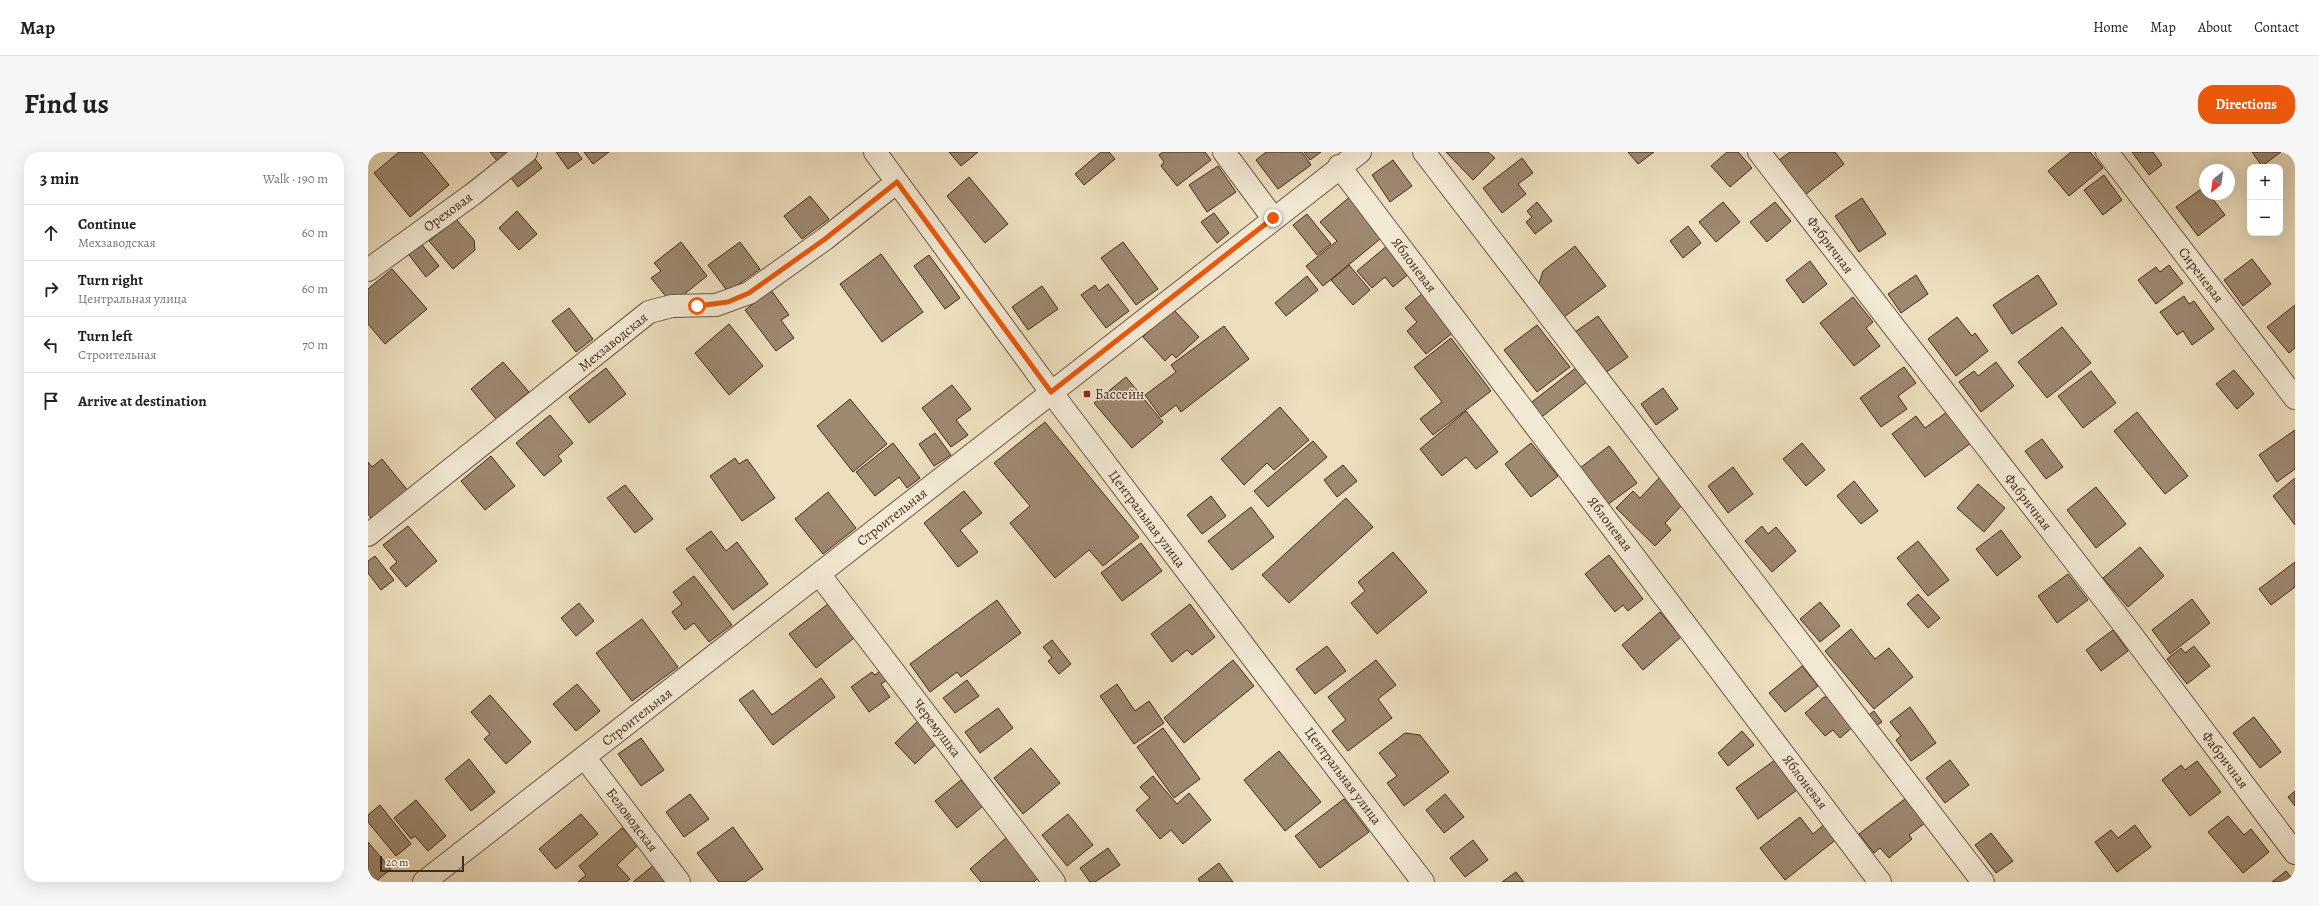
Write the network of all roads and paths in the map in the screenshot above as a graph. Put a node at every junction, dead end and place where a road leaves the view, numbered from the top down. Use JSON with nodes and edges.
{"nodes":[{"id":1,"x":526,"y":152,"type":"edge"},
{"id":2,"x":875,"y":152,"type":"edge"},
{"id":3,"x":1224,"y":152,"type":"edge"},
{"id":4,"x":1360,"y":152,"type":"edge"},
{"id":5,"x":1424,"y":152,"type":"edge"},
{"id":6,"x":1759,"y":152,"type":"edge"},
{"id":7,"x":2107,"y":152,"type":"edge"},
{"id":8,"x":1339,"y":166,"type":"junction"},
{"id":9,"x":897,"y":182,"type":"junction"},
{"id":10,"x":1273,"y":218,"type":"junction"},
{"id":11,"x":368,"y":270,"type":"edge"},
{"id":12,"x":1051,"y":392,"type":"junction"},
{"id":13,"x":2295,"y":398,"type":"edge"},
{"id":14,"x":368,"y":535,"type":"edge"},
{"id":15,"x":819,"y":574,"type":"junction"},
{"id":16,"x":585,"y":758,"type":"junction"},
{"id":17,"x":2295,"y":854,"type":"edge"},
{"id":18,"x":424,"y":882,"type":"edge"},
{"id":19,"x":679,"y":882,"type":"edge"},
{"id":20,"x":1054,"y":882,"type":"edge"},
{"id":21,"x":1423,"y":882,"type":"edge"},
{"id":22,"x":1880,"y":882,"type":"edge"},
{"id":23,"x":1983,"y":882,"type":"edge"}],
"edges":[{"from":1,"to":11,"type":"street","name":"Ореховая"},
{"from":2,"to":9,"type":"street","name":"Центральная улица"},
{"from":3,"to":10,"type":"street"},
{"from":4,"to":8,"type":"street","name":"Строительная"},
{"from":5,"to":23,"type":"street"},
{"from":6,"to":17,"type":"street","name":"Фабричная"},
{"from":7,"to":13,"type":"street","name":"Сиреневая"},
{"from":8,"to":10,"type":"street","name":"Строительная"},
{"from":8,"to":22,"type":"street","name":"Яблоневая"},
{"from":9,"to":12,"type":"street","name":"Центральная улица"},
{"from":9,"to":14,"type":"street","name":"Мехзаводская"},
{"from":10,"to":12,"type":"street","name":"Строительная"},
{"from":12,"to":15,"type":"street","name":"Строительная"},
{"from":12,"to":21,"type":"street","name":"Центральная улица"},
{"from":15,"to":16,"type":"street","name":"Строительная"},
{"from":15,"to":20,"type":"street","name":"Черемушка"},
{"from":16,"to":18,"type":"street","name":"Строительная"},
{"from":16,"to":19,"type":"street","name":"Беловодская"}]}
